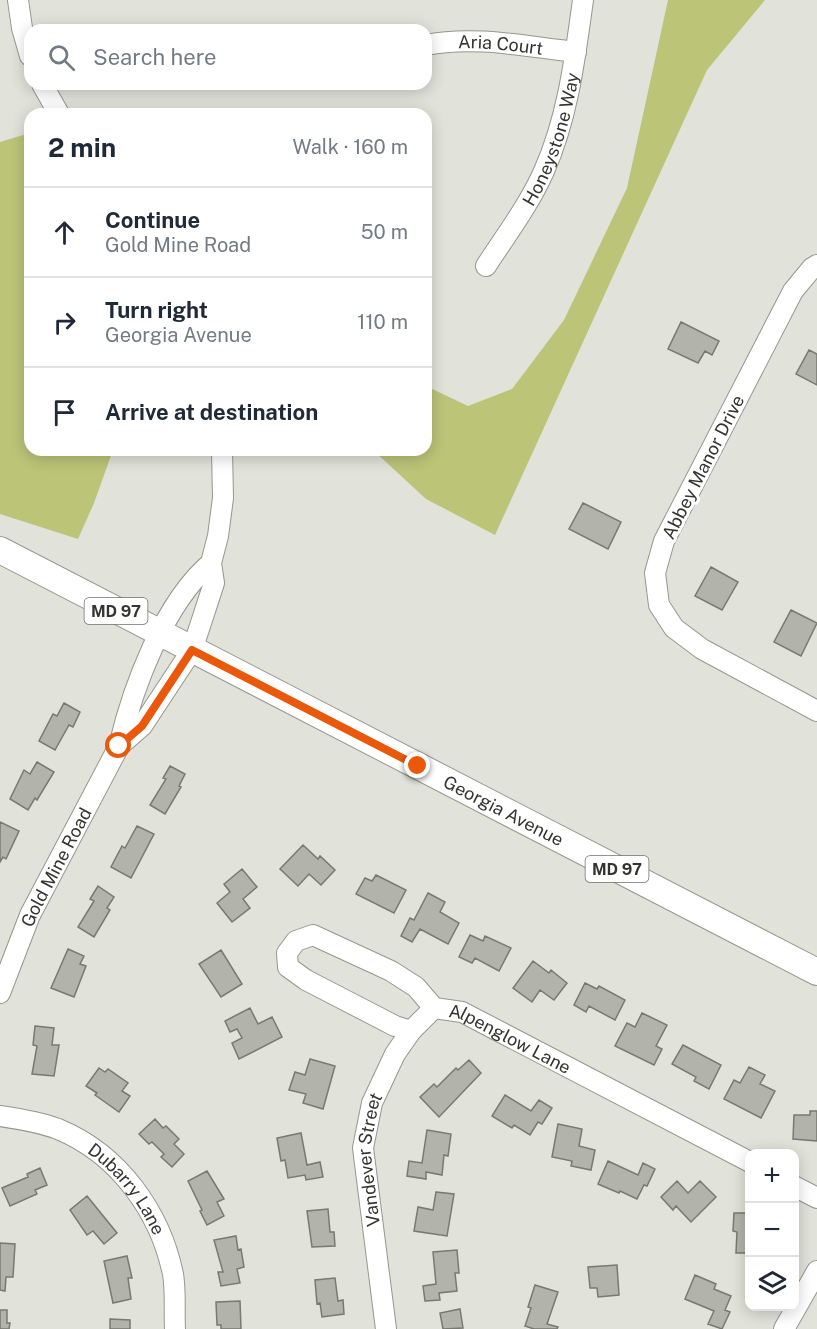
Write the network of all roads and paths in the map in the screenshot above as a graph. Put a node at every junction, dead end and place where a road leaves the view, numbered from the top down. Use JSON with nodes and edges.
{"nodes":[{"id":1,"x":18,"y":0,"type":"edge"},
{"id":2,"x":583,"y":0,"type":"edge"},
{"id":3,"x":24,"y":35,"type":"edge"},
{"id":4,"x":432,"y":44,"type":"edge"},
{"id":5,"x":576,"y":52,"type":"junction"},
{"id":6,"x":45,"y":90,"type":"edge"},
{"id":7,"x":56,"y":108,"type":"edge"},
{"id":8,"x":817,"y":265,"type":"edge"},
{"id":9,"x":486,"y":266,"type":"dead end"},
{"id":10,"x":222,"y":456,"type":"edge"},
{"id":11,"x":0,"y":550,"type":"edge"},
{"id":12,"x":211,"y":563,"type":"junction"},
{"id":13,"x":159,"y":633,"type":"junction"},
{"id":14,"x":192,"y":650,"type":"junction"},
{"id":15,"x":817,"y":711,"type":"edge"},
{"id":16,"x":119,"y":746,"type":"junction"},
{"id":17,"x":817,"y":972,"type":"edge"},
{"id":18,"x":0,"y":993,"type":"edge"},
{"id":19,"x":434,"y":1008,"type":"junction"},
{"id":20,"x":411,"y":1031,"type":"junction"},
{"id":21,"x":0,"y":1116,"type":"edge"},
{"id":22,"x":745,"y":1159,"type":"edge"},
{"id":23,"x":799,"y":1188,"type":"edge"},
{"id":24,"x":817,"y":1198,"type":"edge"},
{"id":25,"x":817,"y":1271,"type":"edge"},
{"id":26,"x":175,"y":1329,"type":"edge"},
{"id":27,"x":386,"y":1329,"type":"edge"},
{"id":28,"x":784,"y":1329,"type":"edge"}],
"edges":[{"from":1,"to":3,"type":"street"},
{"from":2,"to":5,"type":"street","name":"Honeystone Way"},
{"from":4,"to":5,"type":"street","name":"Aria Court"},
{"from":5,"to":9,"type":"street","name":"Honeystone Way"},
{"from":6,"to":7,"type":"street"},
{"from":8,"to":15,"type":"street","name":"Abbey Manor Drive"},
{"from":10,"to":12,"type":"street","name":"Gold Mine Road"},
{"from":11,"to":13,"type":"main road","name":"Georgia Avenue","number":"MD 97"},
{"from":12,"to":13,"type":"street","name":"Gold Mine Road"},
{"from":12,"to":14,"type":"street","name":"Gold Mine Road"},
{"from":13,"to":14,"type":"main road","name":"Georgia Avenue","number":"MD 97"},
{"from":13,"to":16,"type":"street","name":"Gold Mine Road"},
{"from":14,"to":16,"type":"street","name":"Gold Mine Road"},
{"from":14,"to":17,"type":"main road","name":"Georgia Avenue","number":"MD 97"},
{"from":16,"to":18,"type":"street","name":"Gold Mine Road"},
{"from":19,"to":20,"type":"street","name":"Vandever Street"},
{"from":19,"to":20,"type":"street","name":"Alpenglow Lane"},
{"from":19,"to":22,"type":"street","name":"Alpenglow Lane"},
{"from":20,"to":27,"type":"street","name":"Vandever Street"},
{"from":21,"to":26,"type":"street","name":"Dubarry Lane"},
{"from":23,"to":24,"type":"street"},
{"from":25,"to":28,"type":"street"}]}
